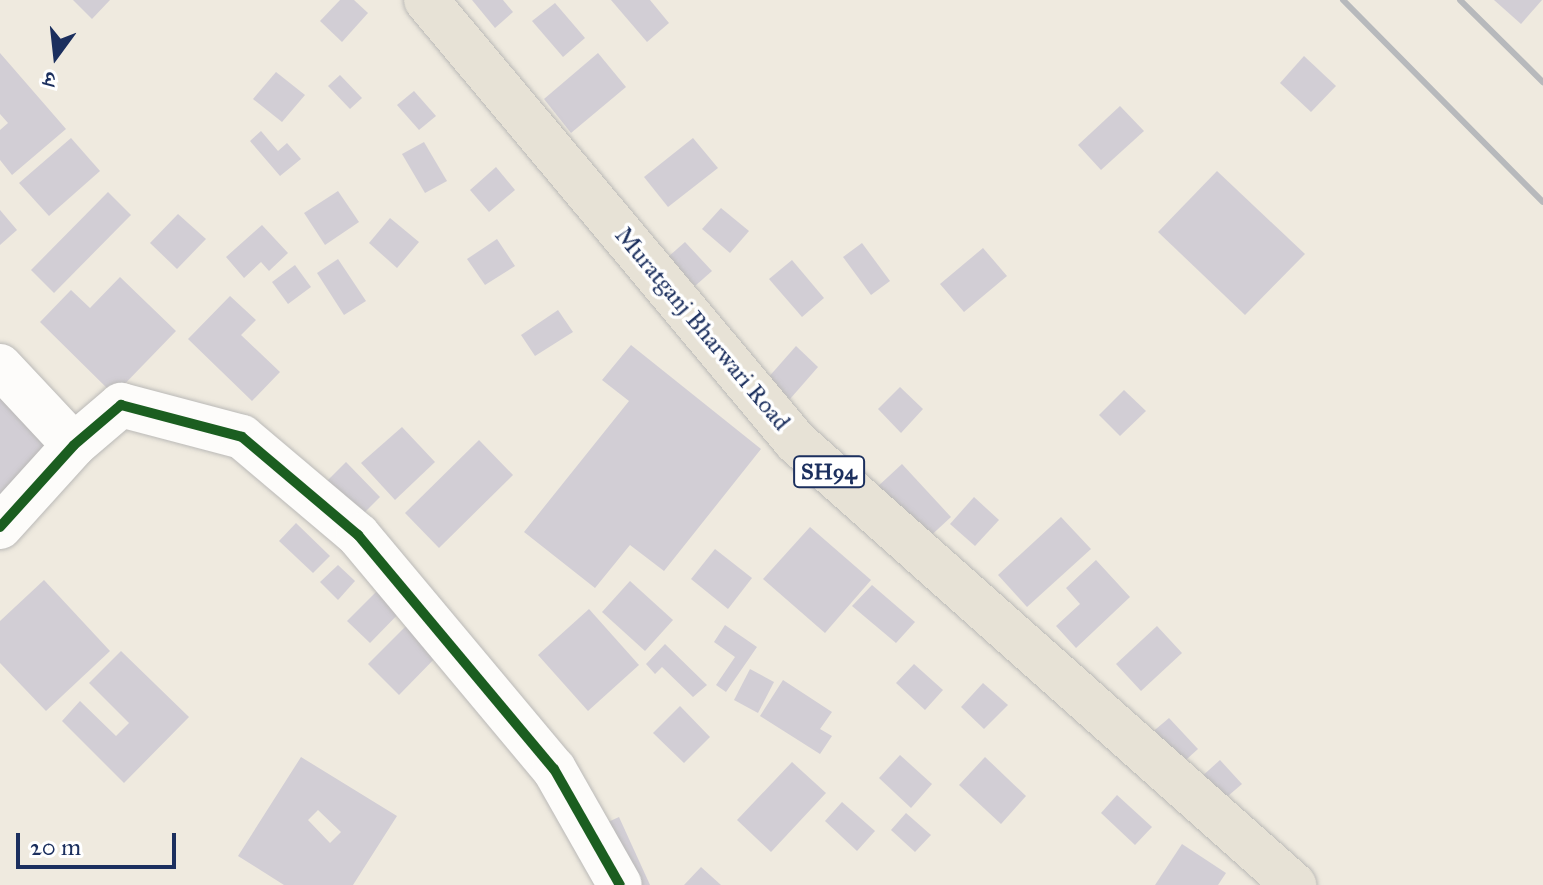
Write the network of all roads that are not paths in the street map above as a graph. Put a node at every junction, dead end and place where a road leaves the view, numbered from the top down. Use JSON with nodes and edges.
{"nodes":[{"id":1,"x":426,"y":0,"type":"edge"},
{"id":2,"x":0,"y":366,"type":"edge"},
{"id":3,"x":74,"y":445,"type":"junction"},
{"id":4,"x":0,"y":527,"type":"edge"},
{"id":5,"x":620,"y":885,"type":"edge"},
{"id":6,"x":1294,"y":885,"type":"edge"}],
"edges":[{"from":1,"to":6,"type":"main road","name":"Muratganj Bharwari Road","number":"SH94"},
{"from":2,"to":3,"type":"street"},
{"from":3,"to":4,"type":"street"},
{"from":3,"to":5,"type":"street"}]}
